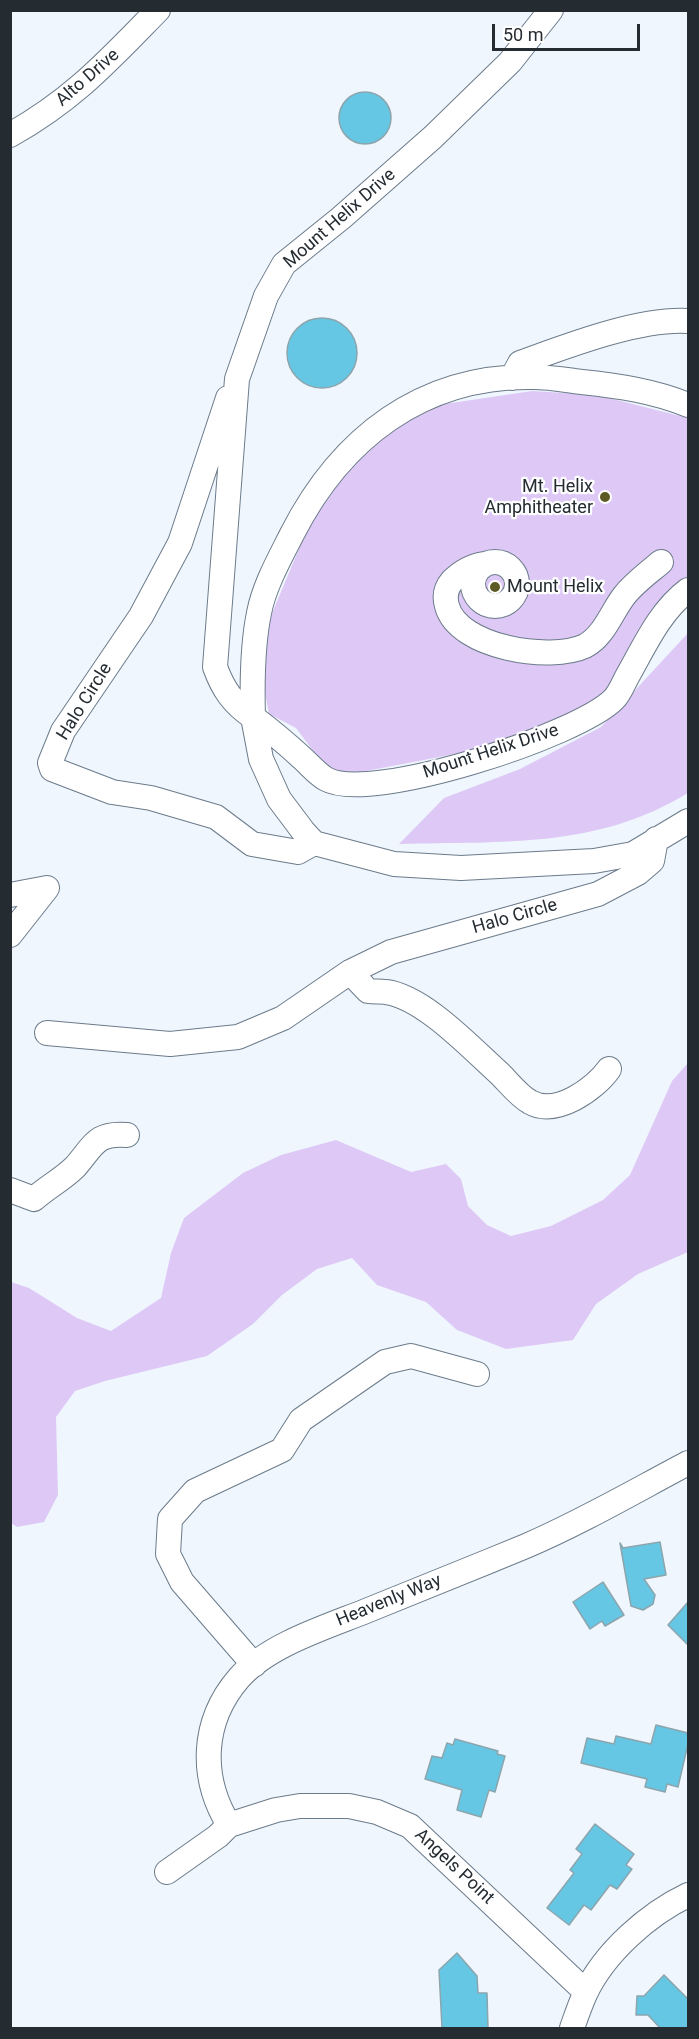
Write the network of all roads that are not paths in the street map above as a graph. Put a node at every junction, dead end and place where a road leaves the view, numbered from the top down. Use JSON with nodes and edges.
{"nodes":[{"id":1,"x":158,"y":10,"type":"edge"},
{"id":2,"x":551,"y":10,"type":"edge"},
{"id":3,"x":10,"y":135,"type":"edge"},
{"id":4,"x":688,"y":321,"type":"edge"},
{"id":5,"x":512,"y":378,"type":"junction"},
{"id":6,"x":237,"y":379,"type":"junction"},
{"id":7,"x":688,"y":405,"type":"edge"},
{"id":8,"x":660,"y":562,"type":"dead end"},
{"id":9,"x":484,"y":564,"type":"dead end"},
{"id":10,"x":688,"y":590,"type":"edge"},
{"id":11,"x":253,"y":717,"type":"junction"},
{"id":12,"x":688,"y":821,"type":"edge"},
{"id":13,"x":656,"y":839,"type":"junction"},
{"id":14,"x":314,"y":843,"type":"junction"},
{"id":15,"x":10,"y":895,"type":"edge"},
{"id":16,"x":10,"y":935,"type":"edge"},
{"id":17,"x":350,"y":972,"type":"junction"},
{"id":18,"x":47,"y":1032,"type":"dead end"},
{"id":19,"x":609,"y":1069,"type":"dead end"},
{"id":20,"x":127,"y":1135,"type":"dead end"},
{"id":21,"x":10,"y":1190,"type":"edge"},
{"id":22,"x":477,"y":1374,"type":"dead end"},
{"id":23,"x":688,"y":1463,"type":"edge"},
{"id":24,"x":254,"y":1665,"type":"junction"},
{"id":25,"x":229,"y":1825,"type":"junction"},
{"id":26,"x":167,"y":1872,"type":"dead end"},
{"id":27,"x":688,"y":1895,"type":"edge"},
{"id":28,"x":586,"y":1992,"type":"junction"},
{"id":29,"x":572,"y":2028,"type":"edge"}],
"edges":[{"from":1,"to":3,"type":"street","name":"Alto Drive"},
{"from":2,"to":6,"type":"street","name":"Mount Helix Drive"},
{"from":4,"to":5,"type":"street"},
{"from":5,"to":7,"type":"street"},
{"from":5,"to":11,"type":"street"},
{"from":6,"to":11,"type":"street","name":"Mount Helix Drive"},
{"from":6,"to":14,"type":"street","name":"Halo Circle"},
{"from":8,"to":9,"type":"street"},
{"from":10,"to":11,"type":"street","name":"Mount Helix Drive"},
{"from":11,"to":14,"type":"street"},
{"from":12,"to":13,"type":"street"},
{"from":13,"to":14,"type":"street"},
{"from":13,"to":17,"type":"street","name":"Halo Circle"},
{"from":15,"to":16,"type":"street"},
{"from":17,"to":18,"type":"street","name":"Halo Circle"},
{"from":17,"to":19,"type":"street"},
{"from":20,"to":21,"type":"street"},
{"from":22,"to":24,"type":"street"},
{"from":23,"to":24,"type":"street","name":"Heavenly Way"},
{"from":24,"to":25,"type":"street","name":"Heavenly Way"},
{"from":25,"to":26,"type":"street","name":"Angels Point"},
{"from":25,"to":28,"type":"street","name":"Angels Point"},
{"from":27,"to":28,"type":"street"},
{"from":28,"to":29,"type":"street"}]}
